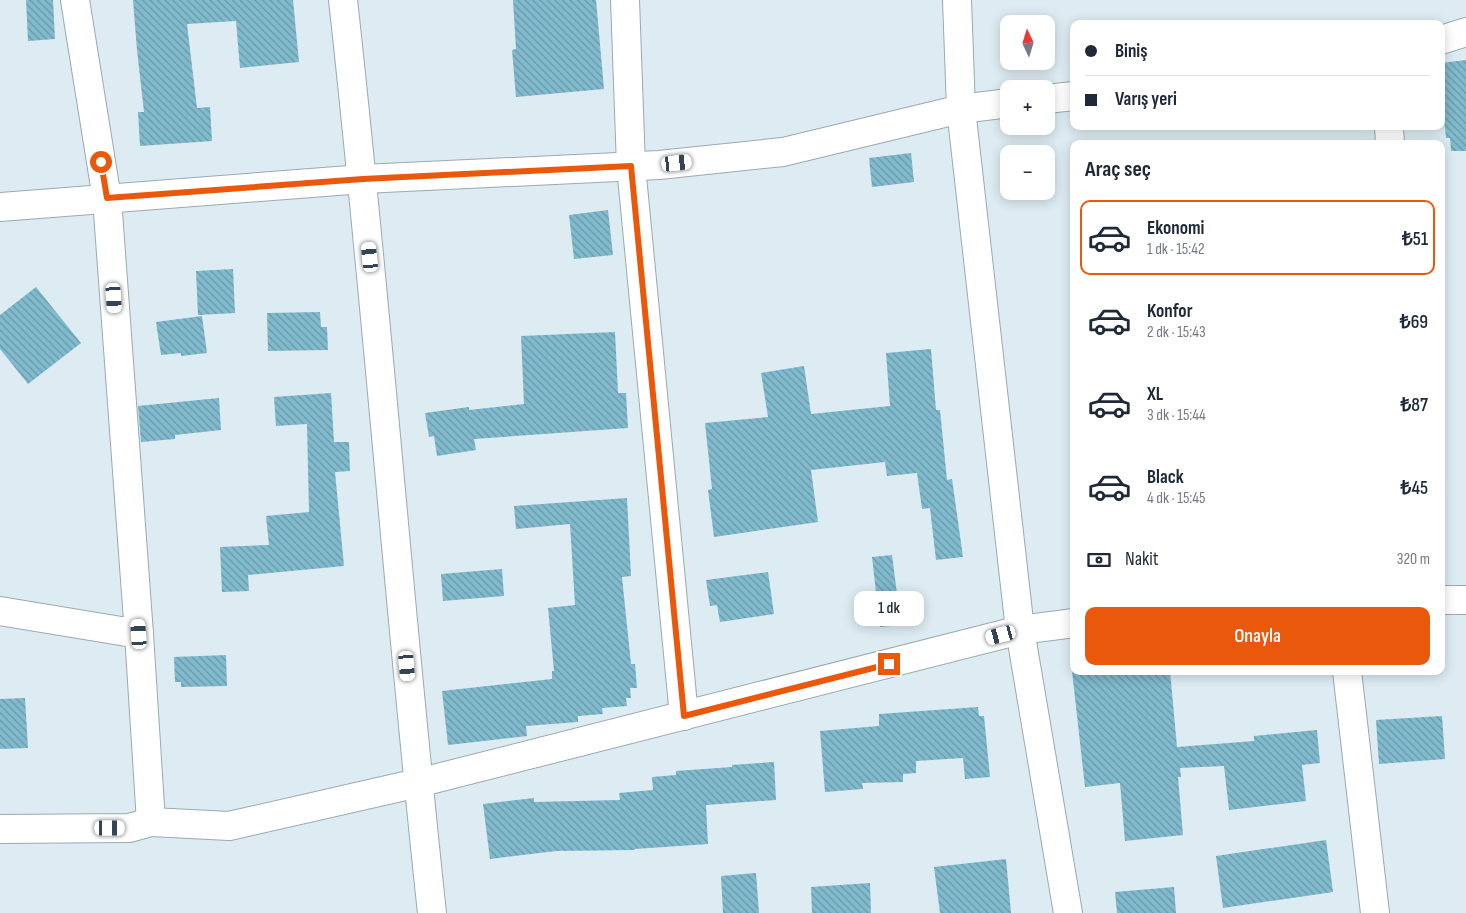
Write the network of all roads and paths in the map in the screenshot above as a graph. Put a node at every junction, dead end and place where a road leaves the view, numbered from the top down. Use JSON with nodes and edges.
{"nodes":[{"id":1,"x":75,"y":0,"type":"edge"},
{"id":2,"x":343,"y":0,"type":"edge"},
{"id":3,"x":625,"y":0,"type":"edge"},
{"id":4,"x":956,"y":0,"type":"edge"},
{"id":5,"x":1466,"y":32,"type":"edge"},
{"id":6,"x":1445,"y":39,"type":"edge"},
{"id":7,"x":1070,"y":96,"type":"edge"},
{"id":8,"x":1055,"y":98,"type":"edge"},
{"id":9,"x":1000,"y":104,"type":"edge"},
{"id":10,"x":961,"y":109,"type":"junction"},
{"id":11,"x":631,"y":166,"type":"junction"},
{"id":12,"x":363,"y":179,"type":"junction"},
{"id":13,"x":107,"y":198,"type":"junction"},
{"id":14,"x":0,"y":207,"type":"edge"},
{"id":15,"x":1445,"y":600,"type":"edge"},
{"id":16,"x":1466,"y":600,"type":"edge"},
{"id":17,"x":0,"y":611,"type":"edge"},
{"id":18,"x":1070,"y":624,"type":"edge"},
{"id":19,"x":1020,"y":630,"type":"junction"},
{"id":20,"x":139,"y":634,"type":"junction"},
{"id":21,"x":1347,"y":675,"type":"edge"},
{"id":22,"x":684,"y":716,"type":"junction"},
{"id":23,"x":418,"y":783,"type":"junction"},
{"id":24,"x":151,"y":822,"type":"junction"},
{"id":25,"x":0,"y":829,"type":"edge"},
{"id":26,"x":432,"y":913,"type":"edge"},
{"id":27,"x":1068,"y":913,"type":"edge"},
{"id":28,"x":1375,"y":913,"type":"edge"}],
"edges":[{"from":1,"to":13,"type":"street"},
{"from":2,"to":12,"type":"street"},
{"from":3,"to":11,"type":"street"},
{"from":4,"to":10,"type":"street"},
{"from":5,"to":6,"type":"street"},
{"from":7,"to":8,"type":"street"},
{"from":9,"to":10,"type":"street"},
{"from":10,"to":11,"type":"street"},
{"from":10,"to":19,"type":"street"},
{"from":11,"to":12,"type":"street"},
{"from":11,"to":22,"type":"street"},
{"from":12,"to":13,"type":"street"},
{"from":12,"to":23,"type":"street"},
{"from":13,"to":14,"type":"street"},
{"from":13,"to":20,"type":"street"},
{"from":15,"to":16,"type":"street"},
{"from":17,"to":20,"type":"street"},
{"from":18,"to":19,"type":"street"},
{"from":19,"to":22,"type":"street"},
{"from":19,"to":27,"type":"street"},
{"from":20,"to":24,"type":"street"},
{"from":21,"to":28,"type":"street"},
{"from":22,"to":23,"type":"street"},
{"from":23,"to":24,"type":"street"},
{"from":23,"to":26,"type":"street"},
{"from":24,"to":25,"type":"street"}]}
